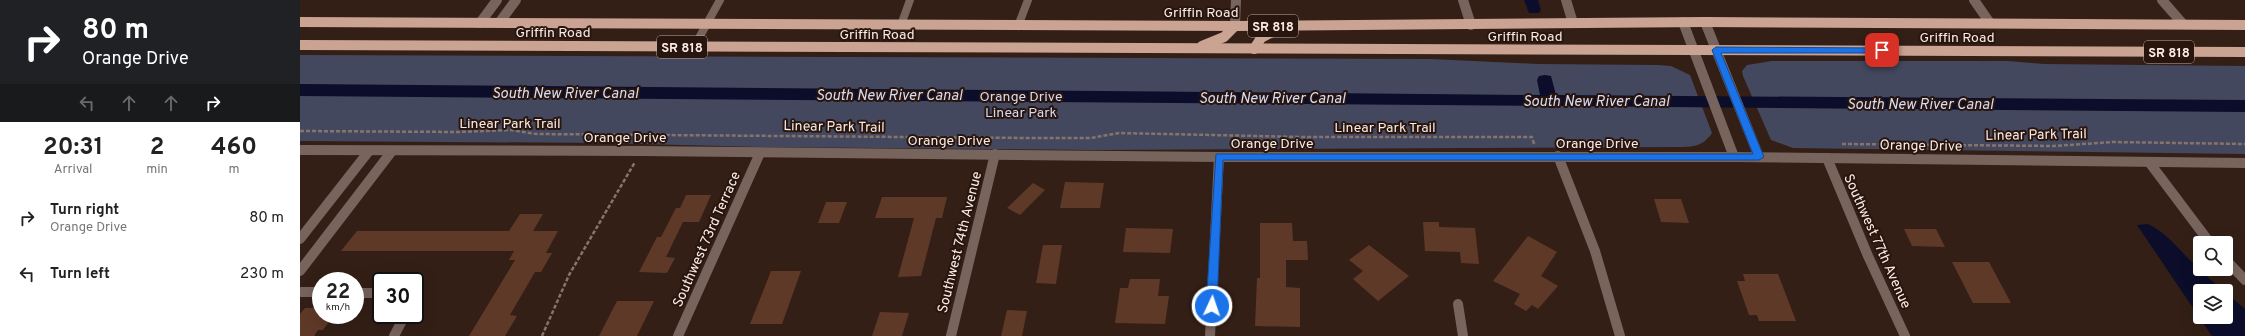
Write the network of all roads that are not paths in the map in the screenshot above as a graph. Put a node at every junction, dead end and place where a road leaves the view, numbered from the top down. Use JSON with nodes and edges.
{"nodes":[{"id":1,"x":497,"y":0,"type":"edge"},
{"id":2,"x":516,"y":0,"type":"edge"},
{"id":3,"x":720,"y":0,"type":"edge"},
{"id":4,"x":910,"y":0,"type":"edge"},
{"id":5,"x":1028,"y":0,"type":"edge"},
{"id":6,"x":1236,"y":0,"type":"edge"},
{"id":7,"x":1463,"y":0,"type":"edge"},
{"id":8,"x":1566,"y":0,"type":"edge"},
{"id":9,"x":1974,"y":0,"type":"edge"},
{"id":10,"x":2162,"y":0,"type":"edge"},
{"id":11,"x":300,"y":22,"type":"edge"},
{"id":12,"x":1683,"y":22,"type":"junction"},
{"id":13,"x":1705,"y":22,"type":"junction"},
{"id":14,"x":480,"y":23,"type":"junction"},
{"id":15,"x":499,"y":23,"type":"junction"},
{"id":16,"x":1573,"y":23,"type":"junction"},
{"id":17,"x":1990,"y":23,"type":"junction"},
{"id":18,"x":706,"y":24,"type":"junction"},
{"id":19,"x":2183,"y":24,"type":"junction"},
{"id":20,"x":901,"y":25,"type":"junction"},
{"id":21,"x":1471,"y":25,"type":"junction"},
{"id":22,"x":2245,"y":25,"type":"edge"},
{"id":23,"x":1018,"y":26,"type":"junction"},
{"id":24,"x":1235,"y":26,"type":"junction"},
{"id":25,"x":1283,"y":26,"type":"junction"},
{"id":26,"x":300,"y":45,"type":"edge"},
{"id":27,"x":694,"y":47,"type":"junction"},
{"id":28,"x":1192,"y":49,"type":"junction"},
{"id":29,"x":1254,"y":49,"type":"junction"},
{"id":30,"x":1693,"y":50,"type":"junction"},
{"id":31,"x":1716,"y":50,"type":"junction"},
{"id":32,"x":2245,"y":52,"type":"edge"},
{"id":33,"x":300,"y":150,"type":"edge"},
{"id":34,"x":369,"y":151,"type":"junction"},
{"id":35,"x":392,"y":151,"type":"junction"},
{"id":36,"x":760,"y":153,"type":"junction"},
{"id":37,"x":995,"y":154,"type":"junction"},
{"id":38,"x":1558,"y":156,"type":"junction"},
{"id":39,"x":1219,"y":157,"type":"junction"},
{"id":40,"x":1734,"y":157,"type":"junction"},
{"id":41,"x":1759,"y":157,"type":"junction"},
{"id":42,"x":1827,"y":158,"type":"junction"},
{"id":43,"x":2149,"y":162,"type":"junction"},
{"id":44,"x":2245,"y":163,"type":"edge"},
{"id":45,"x":2205,"y":236,"type":"edge"},
{"id":46,"x":300,"y":239,"type":"edge"},
{"id":47,"x":2233,"y":267,"type":"edge"},
{"id":48,"x":300,"y":271,"type":"edge"},
{"id":49,"x":2245,"y":280,"type":"edge"},
{"id":50,"x":300,"y":292,"type":"edge"},
{"id":51,"x":312,"y":292,"type":"edge"},
{"id":52,"x":1458,"y":304,"type":"dead end"},
{"id":53,"x":401,"y":324,"type":"edge"},
{"id":54,"x":394,"y":336,"type":"edge"},
{"id":55,"x":678,"y":336,"type":"edge"},
{"id":56,"x":951,"y":336,"type":"edge"},
{"id":57,"x":1210,"y":336,"type":"edge"},
{"id":58,"x":1463,"y":336,"type":"edge"},
{"id":59,"x":1620,"y":336,"type":"edge"},
{"id":60,"x":1905,"y":336,"type":"edge"}],
"edges":[{"from":1,"to":14,"type":"street"},
{"from":2,"to":15,"type":"street"},
{"from":3,"to":18,"type":"lane"},
{"from":4,"to":20,"type":"lane"},
{"from":5,"to":23,"type":"lane"},
{"from":6,"to":24,"type":"street"},
{"from":7,"to":21,"type":"street"},
{"from":8,"to":16,"type":"street"},
{"from":9,"to":17,"type":"street"},
{"from":10,"to":19,"type":"street"},
{"from":11,"to":14,"type":"main road","name":"Griffin Road","number":"SR 818"},
{"from":12,"to":13,"type":"main road","name":"Griffin Road","number":"SR 818"},
{"from":12,"to":16,"type":"main road","name":"Griffin Road","number":"SR 818"},
{"from":12,"to":30,"type":"street"},
{"from":13,"to":17,"type":"main road","name":"Griffin Road","number":"SR 818"},
{"from":13,"to":31,"type":"street"},
{"from":14,"to":15,"type":"main road","name":"Griffin Road","number":"SR 818"},
{"from":15,"to":18,"type":"main road","name":"Griffin Road","number":"SR 818"},
{"from":16,"to":21,"type":"main road","name":"Griffin Road","number":"SR 818"},
{"from":17,"to":19,"type":"main road","name":"Griffin Road","number":"SR 818"},
{"from":18,"to":20,"type":"main road","name":"Griffin Road","number":"SR 818"},
{"from":18,"to":27,"type":"lane"},
{"from":19,"to":22,"type":"main road","name":"Griffin Road","number":"SR 818"},
{"from":20,"to":23,"type":"main road","name":"Griffin Road","number":"SR 818"},
{"from":21,"to":25,"type":"main road","name":"Griffin Road","number":"SR 818"},
{"from":23,"to":24,"type":"main road","name":"Griffin Road","number":"SR 818"},
{"from":24,"to":25,"type":"main road","name":"Griffin Road","number":"SR 818"},
{"from":24,"to":28,"type":"main road"},
{"from":25,"to":29,"type":"main road"},
{"from":26,"to":27,"type":"main road","name":"Griffin Road","number":"SR 818"},
{"from":27,"to":28,"type":"main road","name":"Griffin Road","number":"SR 818"},
{"from":28,"to":29,"type":"main road","name":"Griffin Road","number":"SR 818"},
{"from":29,"to":30,"type":"main road","name":"Griffin Road","number":"SR 818"},
{"from":30,"to":31,"type":"main road","name":"Griffin Road","number":"SR 818"},
{"from":30,"to":40,"type":"street"},
{"from":31,"to":32,"type":"main road","name":"Griffin Road","number":"SR 818"},
{"from":31,"to":41,"type":"street"},
{"from":33,"to":34,"type":"street","name":"Orange Drive"},
{"from":34,"to":35,"type":"street","name":"Orange Drive"},
{"from":34,"to":46,"type":"street"},
{"from":35,"to":36,"type":"street","name":"Orange Drive"},
{"from":35,"to":48,"type":"street"},
{"from":36,"to":37,"type":"street","name":"Orange Drive"},
{"from":36,"to":55,"type":"street","name":"Southwest 73rd Terrace"},
{"from":37,"to":39,"type":"street","name":"Orange Drive"},
{"from":37,"to":56,"type":"street","name":"Southwest 74th Avenue"},
{"from":38,"to":39,"type":"street","name":"Orange Drive"},
{"from":38,"to":40,"type":"street","name":"Orange Drive"},
{"from":38,"to":59,"type":"street"},
{"from":39,"to":57,"type":"street"},
{"from":40,"to":41,"type":"street","name":"Orange Drive"},
{"from":41,"to":42,"type":"street","name":"Orange Drive"},
{"from":42,"to":43,"type":"street","name":"Orange Drive"},
{"from":42,"to":60,"type":"street","name":"Southwest 77th Avenue"},
{"from":43,"to":44,"type":"street","name":"Orange Drive"},
{"from":43,"to":45,"type":"street"},
{"from":47,"to":49,"type":"street"},
{"from":50,"to":51,"type":"street"},
{"from":52,"to":58,"type":"street"},
{"from":53,"to":54,"type":"street"}]}
